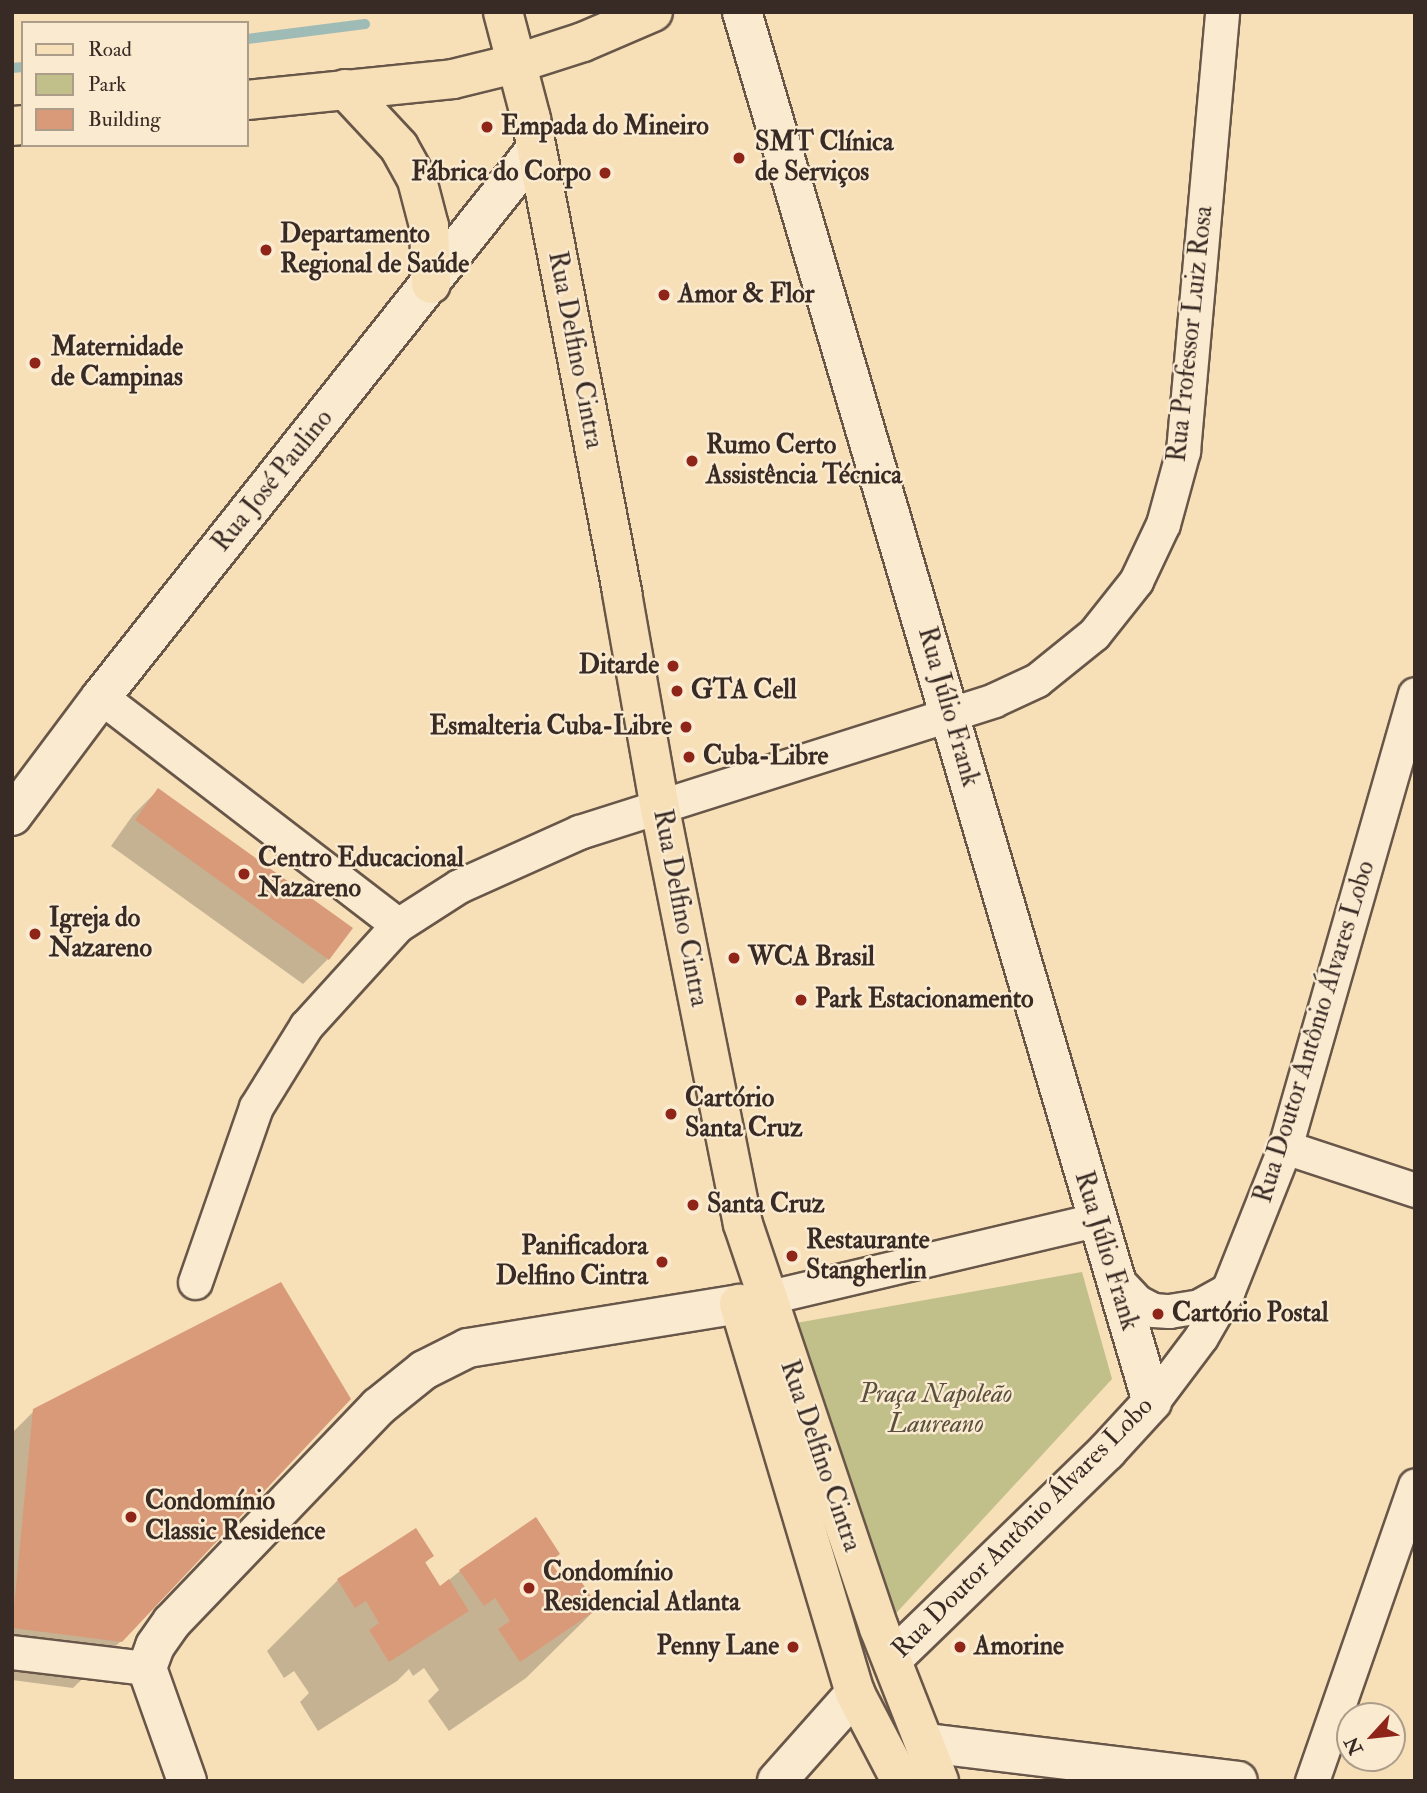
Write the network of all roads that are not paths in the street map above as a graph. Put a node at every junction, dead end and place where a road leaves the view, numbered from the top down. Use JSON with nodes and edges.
{"nodes":[{"id":1,"x":503,"y":12,"type":"edge"},
{"id":2,"x":653,"y":12,"type":"edge"},
{"id":3,"x":742,"y":12,"type":"edge"},
{"id":4,"x":1222,"y":12,"type":"edge"},
{"id":5,"x":518,"y":63,"type":"junction"},
{"id":6,"x":345,"y":89,"type":"junction"},
{"id":7,"x":248,"y":100,"type":"edge"},
{"id":8,"x":537,"y":149,"type":"junction"},
{"id":9,"x":430,"y":284,"type":"junction"},
{"id":10,"x":1415,"y":694,"type":"edge"},
{"id":11,"x":100,"y":697,"type":"junction"},
{"id":12,"x":950,"y":713,"type":"junction"},
{"id":13,"x":660,"y":809,"type":"junction"},
{"id":14,"x":12,"y":816,"type":"edge"},
{"id":15,"x":398,"y":925,"type":"junction"},
{"id":16,"x":1285,"y":1147,"type":"junction"},
{"id":17,"x":1415,"y":1190,"type":"edge"},
{"id":18,"x":1096,"y":1220,"type":"junction"},
{"id":19,"x":1113,"y":1276,"type":"junction"},
{"id":20,"x":195,"y":1282,"type":"dead end"},
{"id":21,"x":1228,"y":1290,"type":"junction"},
{"id":22,"x":752,"y":1301,"type":"junction"},
{"id":23,"x":1152,"y":1402,"type":"junction"},
{"id":24,"x":1415,"y":1485,"type":"edge"},
{"id":25,"x":12,"y":1652,"type":"edge"},
{"id":26,"x":892,"y":1659,"type":"junction"},
{"id":27,"x":147,"y":1668,"type":"junction"},
{"id":28,"x":855,"y":1693,"type":"junction"},
{"id":29,"x":926,"y":1743,"type":"junction"},
{"id":30,"x":187,"y":1781,"type":"edge"},
{"id":31,"x":778,"y":1781,"type":"edge"},
{"id":32,"x":901,"y":1781,"type":"edge"},
{"id":33,"x":939,"y":1781,"type":"edge"},
{"id":34,"x":1238,"y":1781,"type":"edge"},
{"id":35,"x":1312,"y":1781,"type":"edge"}],
"edges":[{"from":1,"to":5,"type":"main road","name":"Rua Delfino Cintra"},
{"from":2,"to":5,"type":"main road"},
{"from":3,"to":12,"type":"street","name":"Rua Júlio Frank"},
{"from":4,"to":12,"type":"street","name":"Rua Professor Luiz Rosa"},
{"from":5,"to":6,"type":"main road"},
{"from":5,"to":8,"type":"main road","name":"Rua Delfino Cintra"},
{"from":6,"to":7,"type":"main road"},
{"from":6,"to":9,"type":"main road"},
{"from":8,"to":9,"type":"street","name":"Rua José Paulino"},
{"from":8,"to":13,"type":"main road","name":"Rua Delfino Cintra"},
{"from":9,"to":11,"type":"street","name":"Rua José Paulino"},
{"from":10,"to":16,"type":"street","name":"Rua Doutor Antônio Álvares Lobo"},
{"from":11,"to":14,"type":"street","name":"Rua José Paulino"},
{"from":11,"to":15,"type":"street"},
{"from":12,"to":13,"type":"street","name":"Rua Professor Luiz Rosa"},
{"from":12,"to":18,"type":"street","name":"Rua Júlio Frank"},
{"from":13,"to":15,"type":"street","name":"Rua Professor Luiz Rosa"},
{"from":13,"to":22,"type":"main road","name":"Rua Delfino Cintra"},
{"from":15,"to":20,"type":"street","name":"Rua Professor Luiz Rosa"},
{"from":16,"to":17,"type":"street"},
{"from":16,"to":21,"type":"street","name":"Rua Doutor Antônio Álvares Lobo"},
{"from":18,"to":19,"type":"street","name":"Rua Júlio Frank"},
{"from":18,"to":22,"type":"street"},
{"from":19,"to":21,"type":"street"},
{"from":19,"to":23,"type":"street","name":"Rua Júlio Frank"},
{"from":21,"to":23,"type":"street","name":"Rua Doutor Antônio Álvares Lobo"},
{"from":22,"to":26,"type":"main road","name":"Rua Delfino Cintra"},
{"from":22,"to":27,"type":"street"},
{"from":22,"to":28,"type":"main road"},
{"from":23,"to":26,"type":"street","name":"Rua Doutor Antônio Álvares Lobo"},
{"from":24,"to":35,"type":"street"},
{"from":25,"to":27,"type":"street"},
{"from":26,"to":28,"type":"street","name":"Rua Doutor Antônio Álvares Lobo"},
{"from":26,"to":29,"type":"main road","name":"Rua Delfino Cintra"},
{"from":27,"to":30,"type":"street"},
{"from":28,"to":31,"type":"street","name":"Rua Doutor Antônio Álvares Lobo"},
{"from":28,"to":32,"type":"main road"},
{"from":29,"to":33,"type":"main road","name":"Rua Delfino Cintra"},
{"from":29,"to":34,"type":"street"}]}
